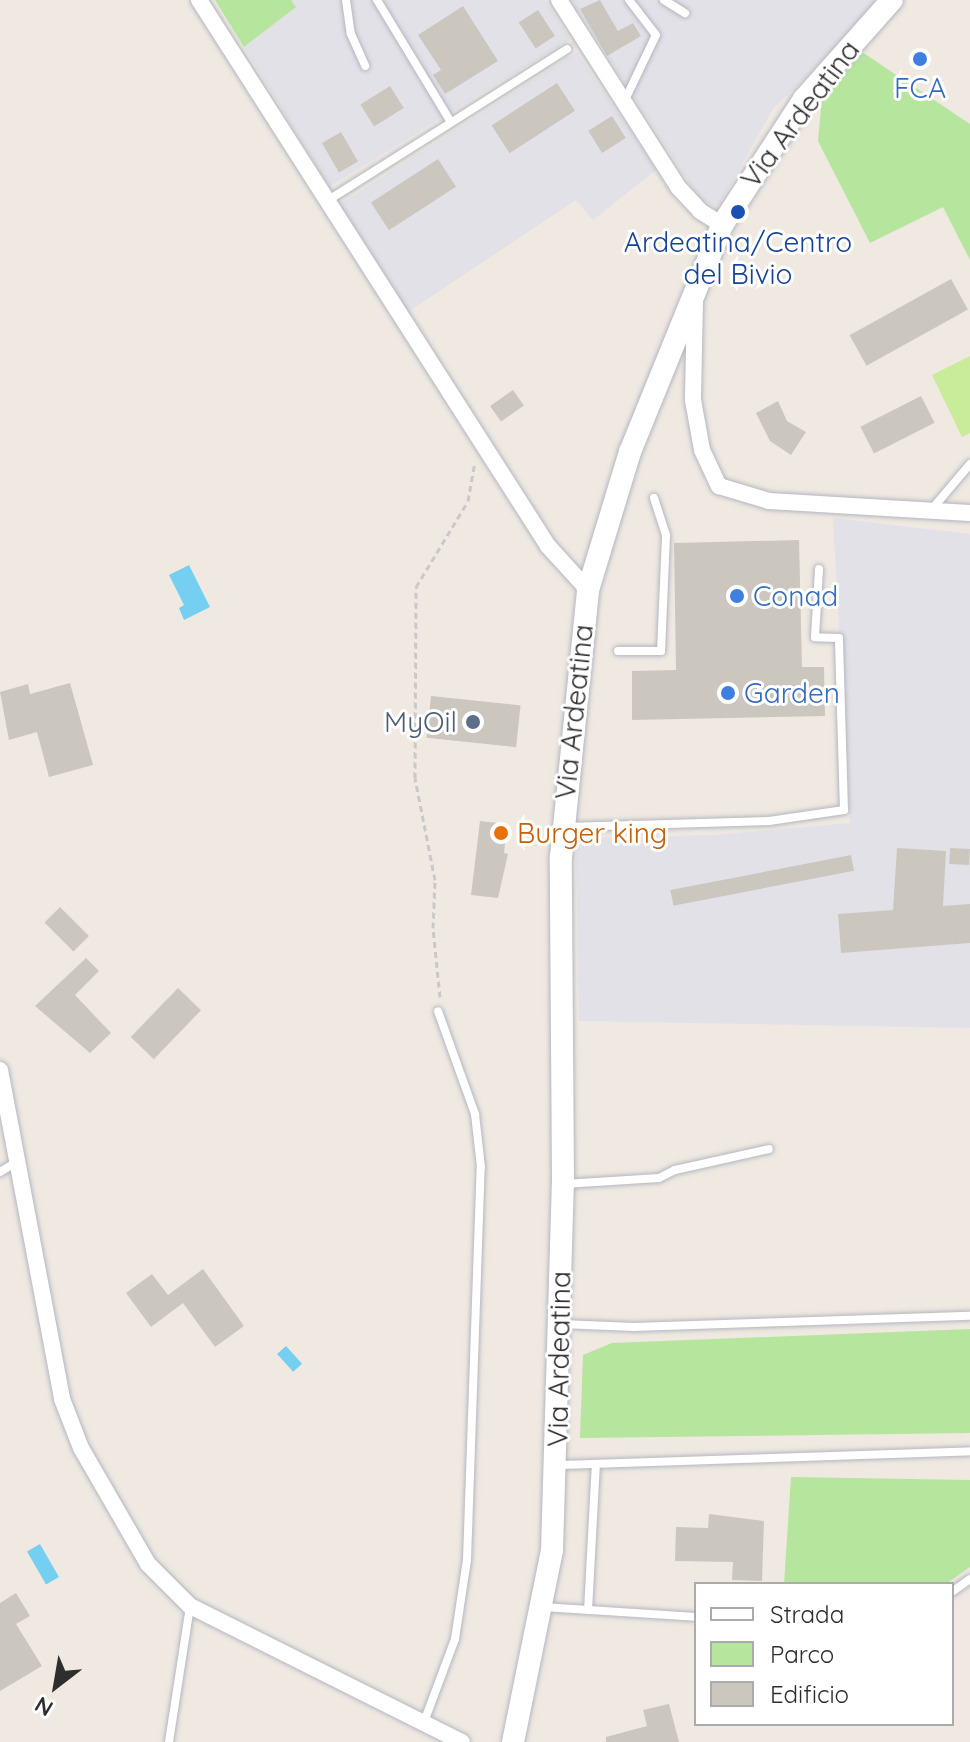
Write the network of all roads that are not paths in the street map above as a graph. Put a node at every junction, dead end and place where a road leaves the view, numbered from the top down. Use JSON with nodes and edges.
{"nodes":[{"id":1,"x":199,"y":0,"type":"edge"},
{"id":2,"x":346,"y":0,"type":"edge"},
{"id":3,"x":377,"y":0,"type":"edge"},
{"id":4,"x":559,"y":0,"type":"edge"},
{"id":5,"x":629,"y":0,"type":"edge"},
{"id":6,"x":664,"y":0,"type":"edge"},
{"id":7,"x":892,"y":0,"type":"edge"},
{"id":8,"x":685,"y":13,"type":"dead end"},
{"id":9,"x":567,"y":49,"type":"dead end"},
{"id":10,"x":365,"y":66,"type":"dead end"},
{"id":11,"x":624,"y":103,"type":"junction"},
{"id":12,"x":451,"y":122,"type":"junction"},
{"id":13,"x":326,"y":201,"type":"junction"},
{"id":14,"x":722,"y":225,"type":"junction"},
{"id":15,"x":695,"y":283,"type":"junction"},
{"id":16,"x":970,"y":464,"type":"edge"},
{"id":17,"x":654,"y":498,"type":"dead end"},
{"id":18,"x":931,"y":511,"type":"junction"},
{"id":19,"x":970,"y":513,"type":"edge"},
{"id":20,"x":819,"y":569,"type":"dead end"},
{"id":21,"x":588,"y":590,"type":"junction"},
{"id":22,"x":618,"y":651,"type":"dead end"},
{"id":23,"x":562,"y":827,"type":"junction"},
{"id":24,"x":438,"y":1011,"type":"road end"},
{"id":25,"x":0,"y":1070,"type":"edge"},
{"id":26,"x":769,"y":1149,"type":"dead end"},
{"id":27,"x":19,"y":1161,"type":"junction"},
{"id":28,"x":0,"y":1172,"type":"edge"},
{"id":29,"x":563,"y":1184,"type":"junction"},
{"id":30,"x":970,"y":1316,"type":"edge"},
{"id":31,"x":560,"y":1323,"type":"junction"},
{"id":32,"x":970,"y":1451,"type":"edge"},
{"id":33,"x":596,"y":1464,"type":"junction"},
{"id":34,"x":557,"y":1465,"type":"junction"},
{"id":35,"x":190,"y":1606,"type":"junction"},
{"id":36,"x":543,"y":1607,"type":"junction"},
{"id":37,"x":588,"y":1610,"type":"junction"},
{"id":38,"x":694,"y":1617,"type":"edge"},
{"id":39,"x":423,"y":1723,"type":"junction"},
{"id":40,"x":169,"y":1742,"type":"edge"},
{"id":41,"x":462,"y":1742,"type":"edge"},
{"id":42,"x":513,"y":1742,"type":"edge"}],
"edges":[{"from":1,"to":13,"type":"street"},
{"from":2,"to":10,"type":"lane"},
{"from":3,"to":12,"type":"lane"},
{"from":4,"to":11,"type":"street"},
{"from":5,"to":11,"type":"lane"},
{"from":6,"to":8,"type":"lane"},
{"from":7,"to":14,"type":"main road","name":"Via Ardeatina"},
{"from":9,"to":12,"type":"lane"},
{"from":11,"to":14,"type":"street"},
{"from":12,"to":13,"type":"lane"},
{"from":13,"to":21,"type":"street"},
{"from":14,"to":15,"type":"main road","name":"Via Ardeatina"},
{"from":15,"to":18,"type":"street"},
{"from":15,"to":21,"type":"main road","name":"Via Ardeatina"},
{"from":16,"to":18,"type":"lane"},
{"from":17,"to":22,"type":"lane"},
{"from":18,"to":19,"type":"street"},
{"from":20,"to":23,"type":"lane"},
{"from":21,"to":23,"type":"main road","name":"Via Ardeatina"},
{"from":23,"to":29,"type":"main road","name":"Via Ardeatina"},
{"from":24,"to":39,"type":"lane"},
{"from":25,"to":27,"type":"street"},
{"from":26,"to":29,"type":"lane"},
{"from":27,"to":28,"type":"lane"},
{"from":27,"to":35,"type":"street"},
{"from":29,"to":31,"type":"main road","name":"Via Ardeatina"},
{"from":30,"to":31,"type":"lane"},
{"from":31,"to":34,"type":"main road","name":"Via Ardeatina"},
{"from":32,"to":33,"type":"lane"},
{"from":33,"to":34,"type":"lane"},
{"from":33,"to":37,"type":"lane"},
{"from":34,"to":36,"type":"main road","name":"Via Ardeatina"},
{"from":35,"to":39,"type":"street"},
{"from":35,"to":40,"type":"lane"},
{"from":36,"to":37,"type":"lane"},
{"from":36,"to":42,"type":"main road","name":"Via Ardeatina"},
{"from":37,"to":38,"type":"lane"},
{"from":39,"to":41,"type":"street"}]}
